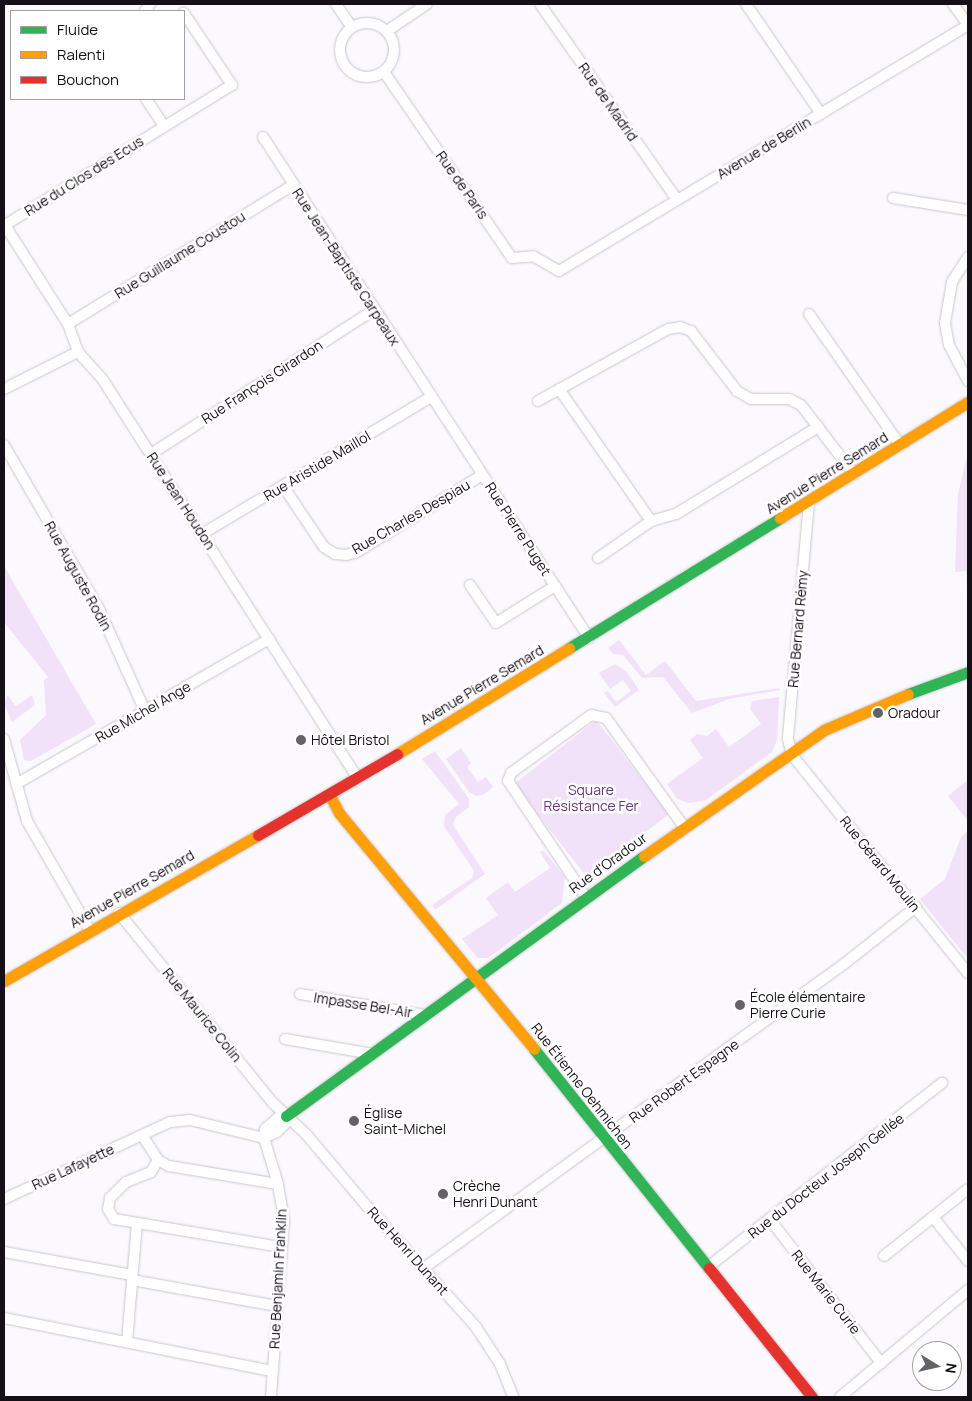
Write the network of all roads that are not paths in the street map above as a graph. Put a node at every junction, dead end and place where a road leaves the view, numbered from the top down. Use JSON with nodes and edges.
{"nodes":[{"id":1,"x":336,"y":4,"type":"edge"},
{"id":2,"x":427,"y":4,"type":"edge"},
{"id":3,"x":540,"y":4,"type":"edge"},
{"id":4,"x":746,"y":4,"type":"edge"},
{"id":5,"x":953,"y":4,"type":"edge"},
{"id":6,"x":185,"y":15,"type":"edge"},
{"id":7,"x":968,"y":25,"type":"edge"},
{"id":8,"x":351,"y":26,"type":"junction"},
{"id":9,"x":387,"y":32,"type":"junction"},
{"id":10,"x":384,"y":72,"type":"junction"},
{"id":11,"x":147,"y":100,"type":"edge"},
{"id":12,"x":821,"y":114,"type":"junction"},
{"id":13,"x":164,"y":126,"type":"junction"},
{"id":14,"x":262,"y":137,"type":"dead end"},
{"id":15,"x":293,"y":185,"type":"junction"},
{"id":16,"x":893,"y":198,"type":"dead end"},
{"id":17,"x":676,"y":200,"type":"junction"},
{"id":18,"x":968,"y":210,"type":"edge"},
{"id":19,"x":4,"y":224,"type":"edge"},
{"id":20,"x":968,"y":257,"type":"edge"},
{"id":21,"x":559,"y":271,"type":"joint"},
{"id":22,"x":374,"y":310,"type":"junction"},
{"id":23,"x":809,"y":314,"type":"dead end"},
{"id":24,"x":68,"y":324,"type":"junction"},
{"id":25,"x":78,"y":352,"type":"junction"},
{"id":26,"x":968,"y":380,"type":"edge"},
{"id":27,"x":4,"y":389,"type":"edge"},
{"id":28,"x":559,"y":389,"type":"junction"},
{"id":29,"x":431,"y":397,"type":"junction"},
{"id":30,"x":538,"y":400,"type":"dead end"},
{"id":31,"x":968,"y":402,"type":"edge"},
{"id":32,"x":818,"y":427,"type":"junction"},
{"id":33,"x":900,"y":444,"type":"junction"},
{"id":34,"x":4,"y":445,"type":"edge"},
{"id":35,"x":151,"y":454,"type":"junction"},
{"id":36,"x":854,"y":474,"type":"junction"},
{"id":37,"x":482,"y":476,"type":"junction"},
{"id":38,"x":283,"y":486,"type":"junction"},
{"id":39,"x":810,"y":502,"type":"junction"},
{"id":40,"x":651,"y":521,"type":"junction"},
{"id":41,"x":202,"y":534,"type":"junction"},
{"id":42,"x":598,"y":558,"type":"dead end"},
{"id":43,"x":470,"y":585,"type":"dead end"},
{"id":44,"x":555,"y":586,"type":"junction"},
{"id":45,"x":589,"y":638,"type":"junction"},
{"id":46,"x":269,"y":640,"type":"junction"},
{"id":47,"x":968,"y":672,"type":"edge"},
{"id":48,"x":145,"y":711,"type":"junction"},
{"id":49,"x":4,"y":739,"type":"edge"},
{"id":50,"x":792,"y":755,"type":"junction"},
{"id":51,"x":358,"y":778,"type":"junction"},
{"id":52,"x":16,"y":784,"type":"junction"},
{"id":53,"x":329,"y":794,"type":"junction"},
{"id":54,"x":684,"y":827,"type":"junction"},
{"id":55,"x":586,"y":897,"type":"junction"},
{"id":56,"x":916,"y":907,"type":"junction"},
{"id":57,"x":119,"y":913,"type":"junction"},
{"id":58,"x":89,"y":929,"type":"junction"},
{"id":59,"x":968,"y":973,"type":"edge"},
{"id":60,"x":478,"y":979,"type":"junction"},
{"id":61,"x":4,"y":981,"type":"edge"},
{"id":62,"x":300,"y":994,"type":"dead end"},
{"id":63,"x":426,"y":1015,"type":"junction"},
{"id":64,"x":285,"y":1039,"type":"dead end"},
{"id":65,"x":373,"y":1054,"type":"junction"},
{"id":66,"x":942,"y":1083,"type":"dead end"},
{"id":67,"x":286,"y":1116,"type":"junction"},
{"id":68,"x":142,"y":1135,"type":"junction"},
{"id":69,"x":264,"y":1138,"type":"junction"},
{"id":70,"x":605,"y":1139,"type":"junction"},
{"id":71,"x":158,"y":1160,"type":"junction"},
{"id":72,"x":278,"y":1184,"type":"junction"},
{"id":73,"x":968,"y":1189,"type":"edge"},
{"id":74,"x":4,"y":1199,"type":"edge"},
{"id":75,"x":933,"y":1217,"type":"junction"},
{"id":76,"x":771,"y":1221,"type":"junction"},
{"id":77,"x":136,"y":1223,"type":"junction"},
{"id":78,"x":282,"y":1248,"type":"junction"},
{"id":79,"x":4,"y":1252,"type":"edge"},
{"id":80,"x":884,"y":1256,"type":"dead end"},
{"id":81,"x":968,"y":1262,"type":"edge"},
{"id":82,"x":708,"y":1267,"type":"junction"},
{"id":83,"x":424,"y":1268,"type":"junction"},
{"id":84,"x":132,"y":1278,"type":"junction"},
{"id":85,"x":968,"y":1290,"type":"edge"},
{"id":86,"x":277,"y":1306,"type":"junction"},
{"id":87,"x":4,"y":1318,"type":"edge"},
{"id":88,"x":127,"y":1342,"type":"junction"},
{"id":89,"x":882,"y":1363,"type":"junction"},
{"id":90,"x":272,"y":1371,"type":"junction"},
{"id":91,"x":271,"y":1397,"type":"edge"},
{"id":92,"x":513,"y":1397,"type":"edge"},
{"id":93,"x":812,"y":1397,"type":"edge"},
{"id":94,"x":840,"y":1397,"type":"edge"}],
"edges":[{"from":1,"to":8,"type":"street"},
{"from":2,"to":9,"type":"street"},
{"from":3,"to":17,"type":"street","name":"Rue de Madrid"},
{"from":4,"to":12,"type":"street"},
{"from":5,"to":7,"type":"street"},
{"from":6,"to":13,"type":"street","name":"Rue du Clos des Ecus"},
{"from":7,"to":12,"type":"street","name":"Avenue de Berlin"},
{"from":8,"to":9,"type":"street"},
{"from":8,"to":10,"type":"street"},
{"from":9,"to":10,"type":"street"},
{"from":10,"to":21,"type":"street","name":"Rue de Paris"},
{"from":11,"to":13,"type":"street"},
{"from":12,"to":17,"type":"street","name":"Avenue de Berlin"},
{"from":13,"to":19,"type":"street","name":"Rue du Clos des Ecus"},
{"from":14,"to":15,"type":"street","name":"Rue Jean-Baptiste Carpeaux"},
{"from":15,"to":22,"type":"street","name":"Rue Jean-Baptiste Carpeaux"},
{"from":15,"to":24,"type":"street","name":"Rue Guillaume Coustou"},
{"from":16,"to":18,"type":"street"},
{"from":17,"to":21,"type":"street","name":"Avenue de Berlin"},
{"from":19,"to":24,"type":"street","name":"Rue Jean Houdon"},
{"from":20,"to":26,"type":"street"},
{"from":22,"to":29,"type":"street","name":"Rue Jean-Baptiste Carpeaux"},
{"from":22,"to":35,"type":"street","name":"Rue François Girardon"},
{"from":23,"to":33,"type":"street"},
{"from":24,"to":25,"type":"street","name":"Rue Jean Houdon"},
{"from":25,"to":27,"type":"street"},
{"from":25,"to":35,"type":"street","name":"Rue Jean Houdon"},
{"from":28,"to":30,"type":"street"},
{"from":28,"to":32,"type":"street"},
{"from":28,"to":40,"type":"street"},
{"from":29,"to":37,"type":"street","name":"Rue Pierre Puget"},
{"from":29,"to":38,"type":"street","name":"Rue Aristide Maillol"},
{"from":31,"to":33,"type":"street","name":"Avenue Pierre Semard"},
{"from":32,"to":36,"type":"street"},
{"from":32,"to":40,"type":"street"},
{"from":33,"to":36,"type":"street","name":"Avenue Pierre Semard"},
{"from":34,"to":48,"type":"street","name":"Rue Auguste Rodin"},
{"from":35,"to":41,"type":"street","name":"Rue Jean Houdon"},
{"from":36,"to":39,"type":"street","name":"Avenue Pierre Semard"},
{"from":37,"to":38,"type":"street","name":"Rue Charles Despiau"},
{"from":37,"to":44,"type":"street","name":"Rue Pierre Puget"},
{"from":38,"to":41,"type":"street","name":"Rue Aristide Maillol"},
{"from":39,"to":45,"type":"street","name":"Avenue Pierre Semard"},
{"from":39,"to":50,"type":"street","name":"Rue Bernard Rémy"},
{"from":40,"to":42,"type":"street"},
{"from":41,"to":46,"type":"street","name":"Rue Jean Houdon"},
{"from":43,"to":44,"type":"street","name":"Rue Pierre Puget"},
{"from":44,"to":45,"type":"street","name":"Rue Pierre Puget"},
{"from":45,"to":51,"type":"street","name":"Avenue Pierre Semard"},
{"from":46,"to":48,"type":"street","name":"Rue Michel Ange"},
{"from":46,"to":51,"type":"street","name":"Rue Jean Houdon"},
{"from":47,"to":50,"type":"street","name":"Rue d'Oradour"},
{"from":48,"to":52,"type":"street","name":"Rue Michel Ange"},
{"from":49,"to":52,"type":"street"},
{"from":50,"to":54,"type":"street","name":"Rue d'Oradour"},
{"from":50,"to":56,"type":"street","name":"Rue Gérard Moulin"},
{"from":51,"to":53,"type":"street","name":"Avenue Pierre Semard"},
{"from":52,"to":58,"type":"street"},
{"from":53,"to":57,"type":"street","name":"Avenue Pierre Semard"},
{"from":53,"to":60,"type":"street","name":"Rue Étienne Oehmichen"},
{"from":54,"to":55,"type":"street","name":"Rue d'Oradour"},
{"from":54,"to":55,"type":"street"},
{"from":55,"to":60,"type":"street","name":"Rue d'Oradour"},
{"from":56,"to":59,"type":"street","name":"Rue Gérard Moulin"},
{"from":56,"to":70,"type":"street","name":"Rue Robert Espagne"},
{"from":57,"to":58,"type":"street","name":"Avenue Pierre Semard"},
{"from":57,"to":67,"type":"street","name":"Rue Maurice Colin"},
{"from":58,"to":61,"type":"street","name":"Avenue Pierre Semard"},
{"from":60,"to":63,"type":"street","name":"Rue d'Oradour"},
{"from":60,"to":70,"type":"street","name":"Rue Étienne Oehmichen"},
{"from":62,"to":63,"type":"street","name":"Impasse Bel-Air"},
{"from":63,"to":65,"type":"street","name":"Rue d'Oradour"},
{"from":64,"to":65,"type":"street"},
{"from":65,"to":67,"type":"street","name":"Rue d'Oradour"},
{"from":66,"to":76,"type":"street","name":"Rue du Docteur Joseph Gellée"},
{"from":67,"to":69,"type":"street"},
{"from":67,"to":83,"type":"street","name":"Rue Henri Dunant"},
{"from":68,"to":69,"type":"street","name":"Rue Lafayette"},
{"from":68,"to":71,"type":"street"},
{"from":68,"to":74,"type":"street","name":"Rue Lafayette"},
{"from":69,"to":72,"type":"street","name":"Rue Benjamin Franklin"},
{"from":70,"to":82,"type":"street","name":"Rue Étienne Oehmichen"},
{"from":70,"to":83,"type":"street","name":"Rue Robert Espagne"},
{"from":71,"to":72,"type":"street"},
{"from":71,"to":77,"type":"street"},
{"from":72,"to":78,"type":"street","name":"Rue Benjamin Franklin"},
{"from":73,"to":75,"type":"street"},
{"from":75,"to":80,"type":"street"},
{"from":75,"to":81,"type":"street"},
{"from":76,"to":82,"type":"street","name":"Rue du Docteur Joseph Gellée"},
{"from":76,"to":89,"type":"street","name":"Rue Marie Curie"},
{"from":77,"to":78,"type":"street"},
{"from":77,"to":84,"type":"street"},
{"from":78,"to":86,"type":"street","name":"Rue Benjamin Franklin"},
{"from":79,"to":84,"type":"street"},
{"from":82,"to":93,"type":"street","name":"Rue Étienne Oehmichen"},
{"from":83,"to":92,"type":"street","name":"Rue Henri Dunant"},
{"from":84,"to":86,"type":"street"},
{"from":84,"to":88,"type":"street"},
{"from":85,"to":89,"type":"street"},
{"from":86,"to":90,"type":"street","name":"Rue Benjamin Franklin"},
{"from":87,"to":88,"type":"street"},
{"from":88,"to":90,"type":"street"},
{"from":89,"to":94,"type":"street"},
{"from":90,"to":91,"type":"street","name":"Rue Benjamin Franklin"}]}
